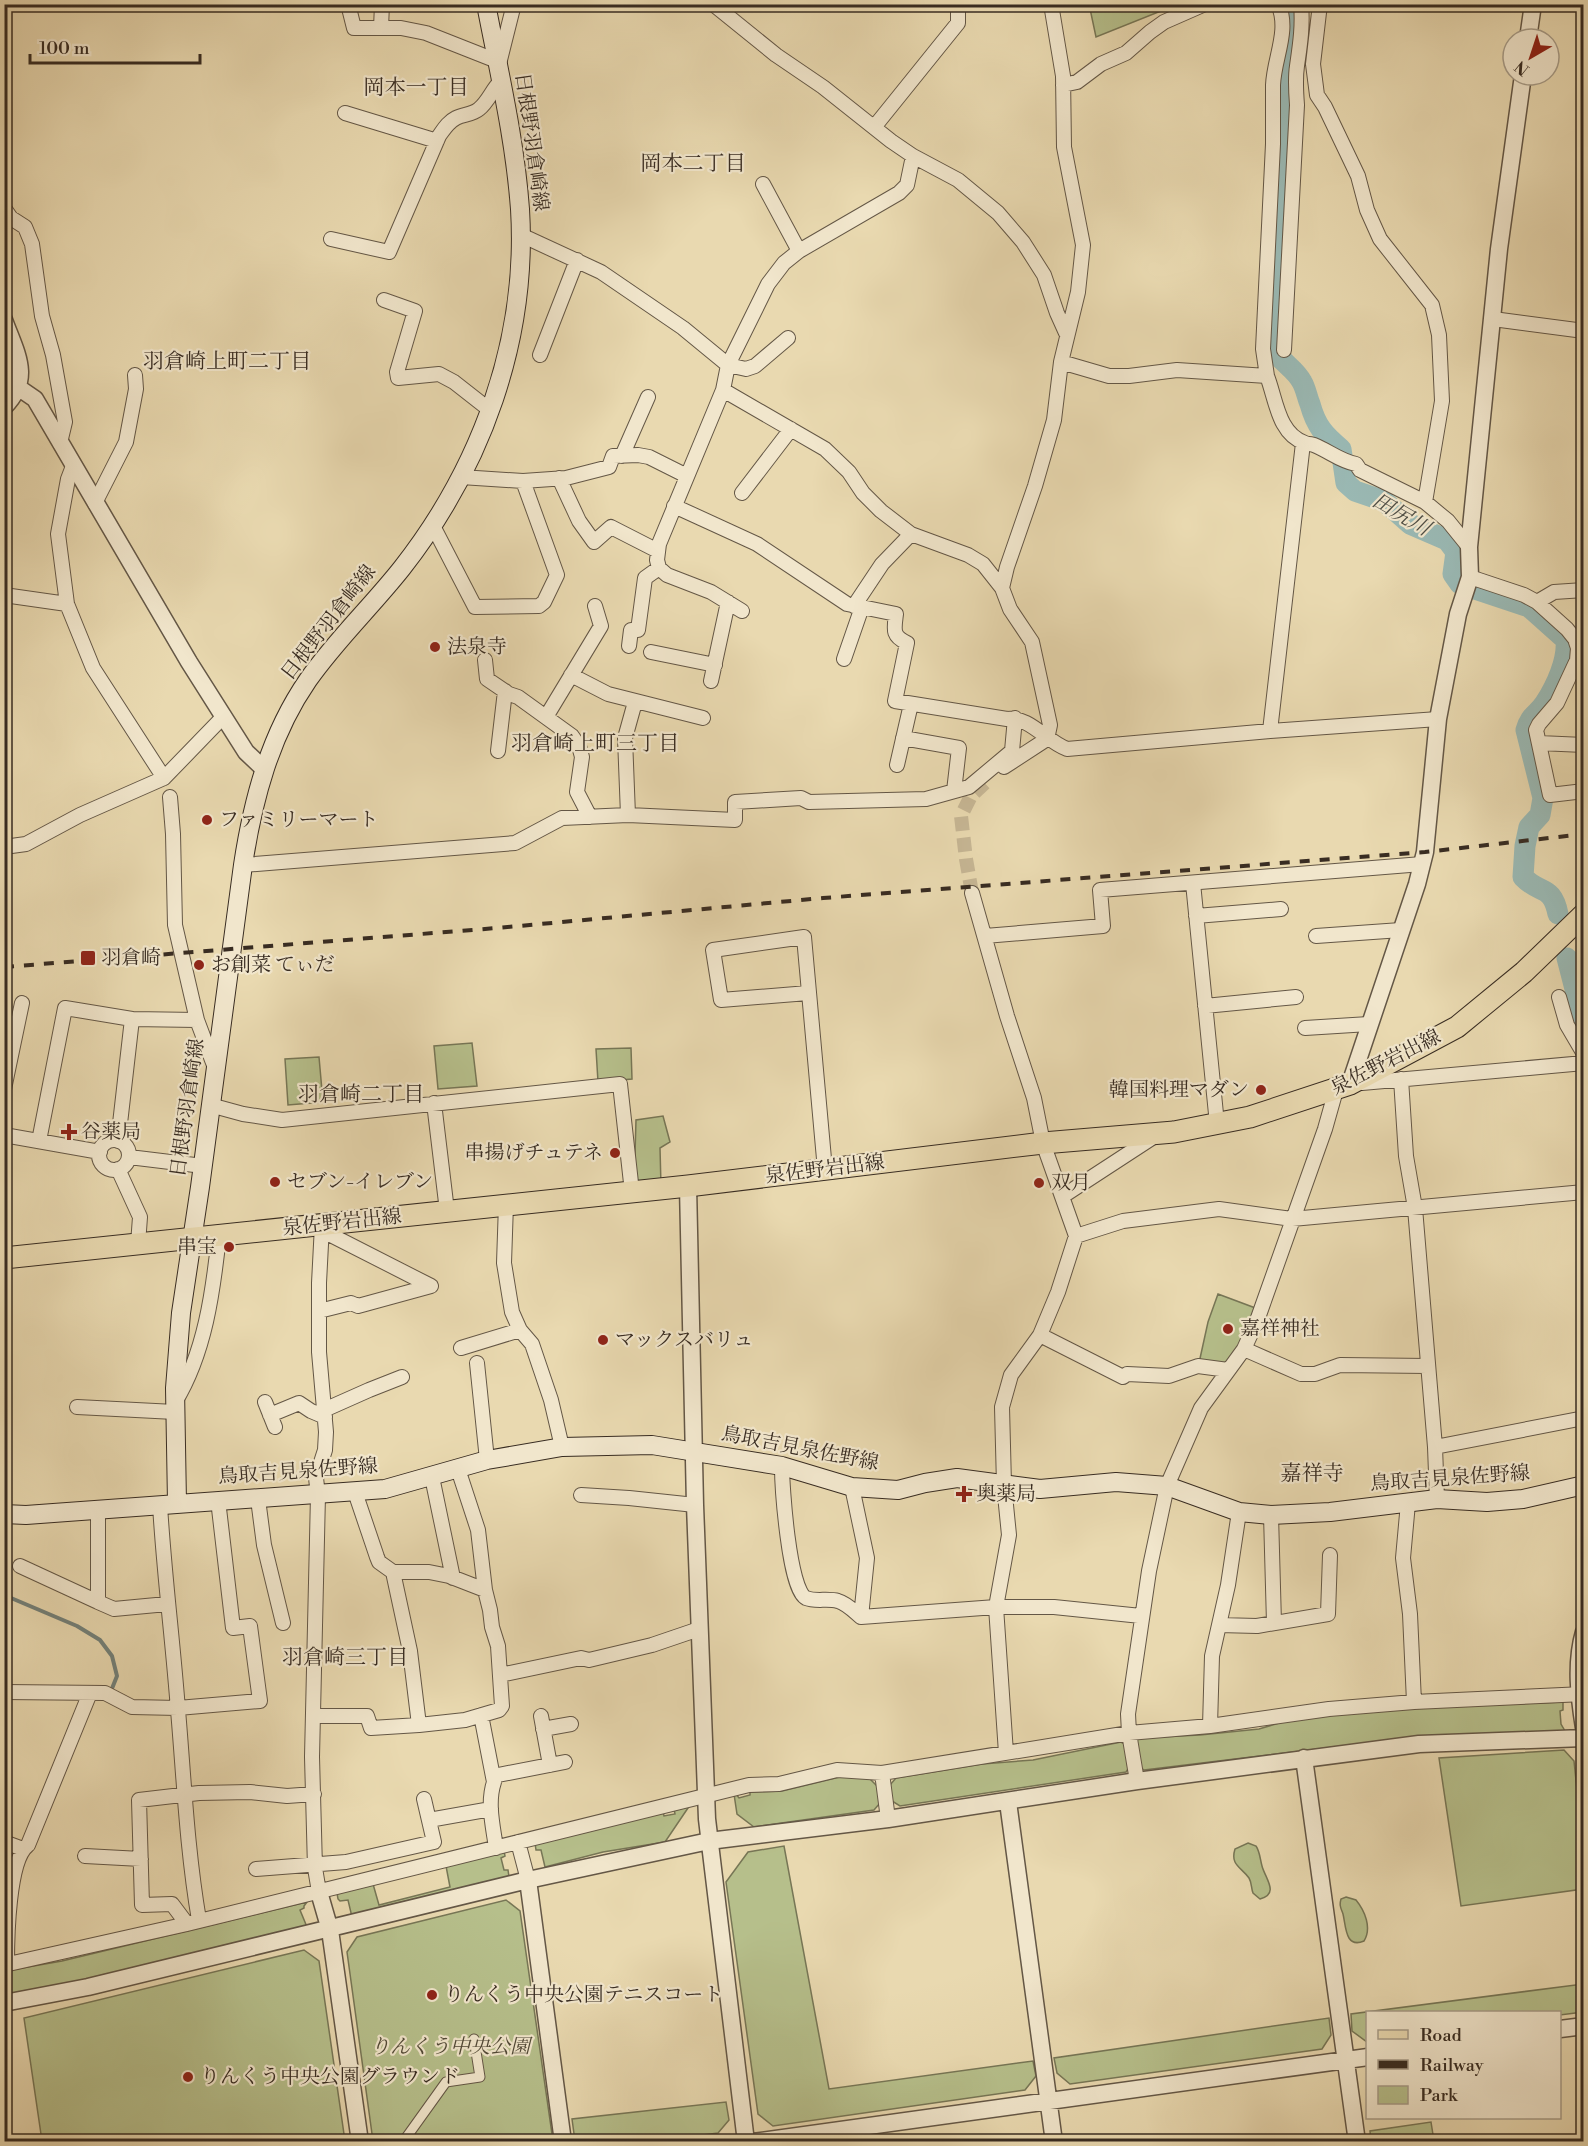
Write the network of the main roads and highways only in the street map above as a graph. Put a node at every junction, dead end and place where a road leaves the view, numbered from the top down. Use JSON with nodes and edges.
{"nodes":[{"id":1,"x":486,"y":4,"type":"edge"},
{"id":2,"x":1584,"y":914,"type":"edge"},
{"id":3,"x":192,"y":1238,"type":"junction"},
{"id":4,"x":4,"y":1258,"type":"edge"},
{"id":5,"x":1584,"y":1485,"type":"edge"},
{"id":6,"x":169,"y":1504,"type":"junction"},
{"id":7,"x":4,"y":1514,"type":"edge"}],
"edges":[{"from":1,"to":3,"type":"main road","name":"日根野羽倉崎線"},
{"from":2,"to":3,"type":"main road","name":"泉佐野岩出線"},
{"from":3,"to":4,"type":"main road","name":"泉佐野岩出線"},
{"from":3,"to":6,"type":"main road","name":"日根野羽倉崎線"},
{"from":5,"to":6,"type":"main road","name":"鳥取吉見泉佐野線"},
{"from":6,"to":7,"type":"main road","name":"鳥取吉見泉佐野線"}]}
